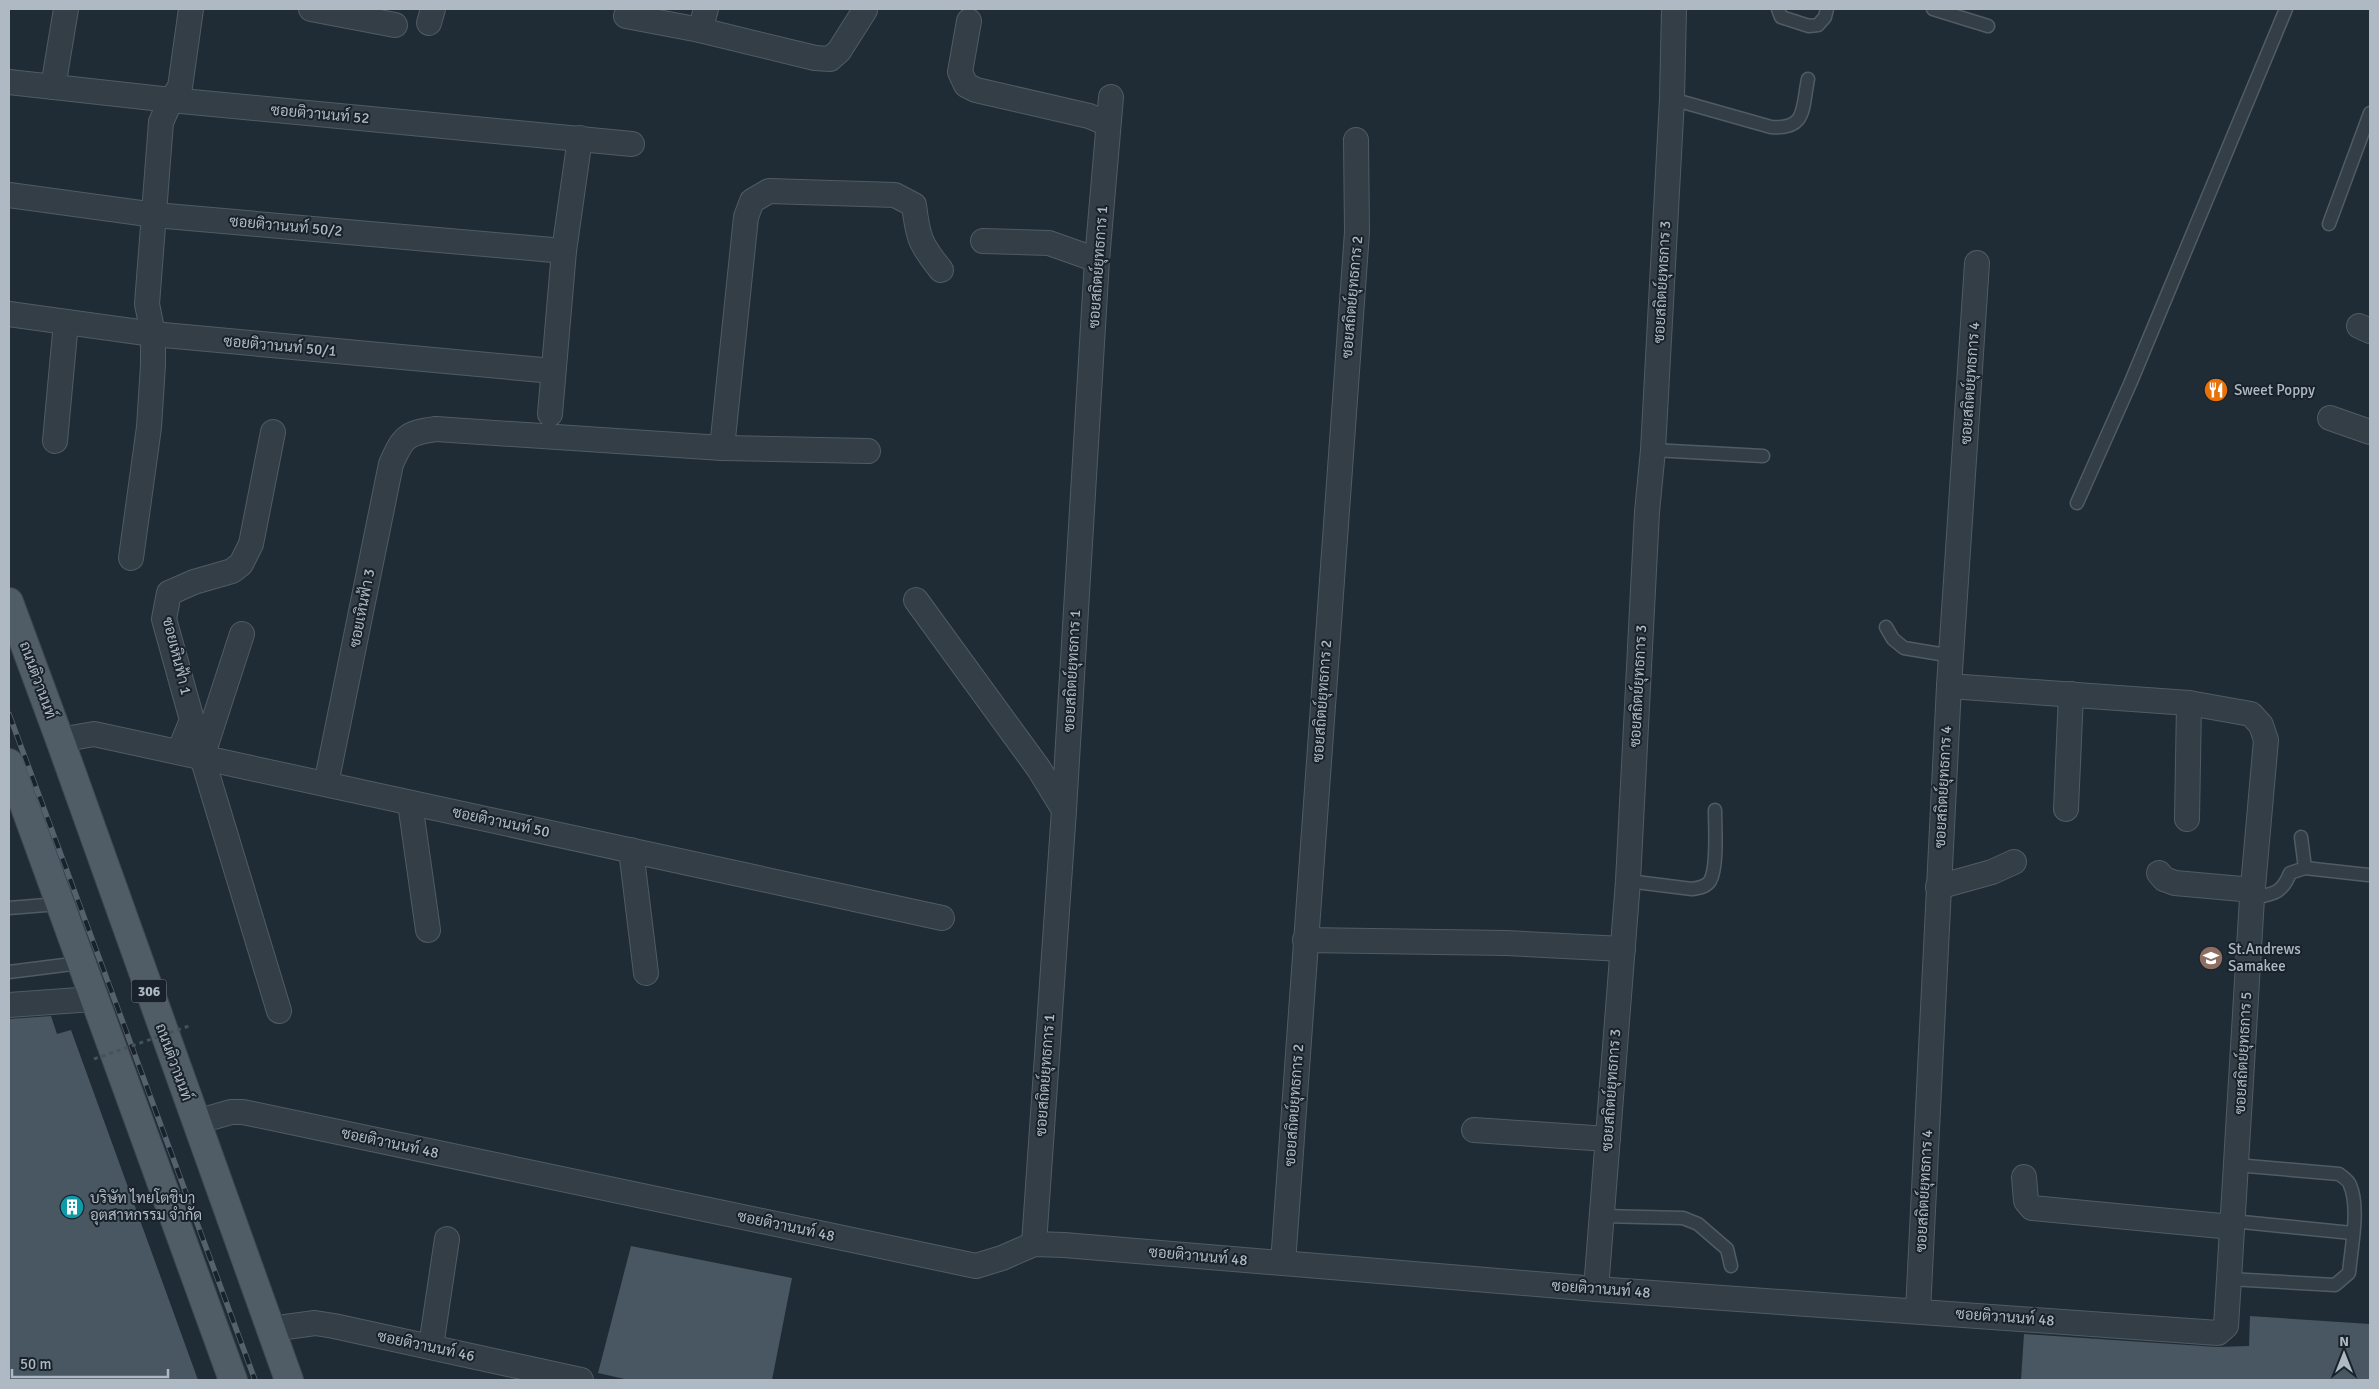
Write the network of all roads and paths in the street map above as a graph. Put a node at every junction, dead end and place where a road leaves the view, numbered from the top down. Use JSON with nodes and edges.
{"nodes":[{"id":1,"x":66,"y":9,"type":"edge"},
{"id":2,"x":191,"y":9,"type":"edge"},
{"id":3,"x":311,"y":9,"type":"edge"},
{"id":4,"x":1674,"y":9,"type":"edge"},
{"id":5,"x":1778,"y":9,"type":"edge"},
{"id":6,"x":1827,"y":9,"type":"edge"},
{"id":7,"x":1933,"y":9,"type":"edge"},
{"id":8,"x":2286,"y":9,"type":"edge"},
{"id":9,"x":865,"y":10,"type":"edge"},
{"id":10,"x":626,"y":16,"type":"dead end"},
{"id":11,"x":703,"y":20,"type":"edge"},
{"id":12,"x":969,"y":21,"type":"dead end"},
{"id":13,"x":396,"y":25,"type":"dead end"},
{"id":14,"x":1988,"y":26,"type":"dead end"},
{"id":15,"x":1808,"y":79,"type":"dead end"},
{"id":16,"x":9,"y":82,"type":"edge"},
{"id":17,"x":53,"y":87,"type":"junction"},
{"id":18,"x":1672,"y":91,"type":"junction"},
{"id":19,"x":1111,"y":97,"type":"dead end"},
{"id":20,"x":171,"y":100,"type":"junction"},
{"id":21,"x":2370,"y":113,"type":"edge"},
{"id":22,"x":1108,"y":124,"type":"junction"},
{"id":23,"x":580,"y":138,"type":"junction"},
{"id":24,"x":1356,"y":140,"type":"dead end"},
{"id":25,"x":632,"y":144,"type":"dead end"},
{"id":26,"x":9,"y":195,"type":"edge"},
{"id":27,"x":155,"y":215,"type":"junction"},
{"id":28,"x":2329,"y":224,"type":"dead end"},
{"id":29,"x":983,"y":241,"type":"dead end"},
{"id":30,"x":564,"y":251,"type":"junction"},
{"id":31,"x":1097,"y":260,"type":"junction"},
{"id":32,"x":1977,"y":263,"type":"dead end"},
{"id":33,"x":941,"y":270,"type":"dead end"},
{"id":34,"x":9,"y":314,"type":"edge"},
{"id":35,"x":66,"y":322,"type":"junction"},
{"id":36,"x":153,"y":334,"type":"junction"},
{"id":37,"x":553,"y":371,"type":"junction"},
{"id":38,"x":550,"y":414,"type":"dead end"},
{"id":39,"x":2330,"y":418,"type":"dead end"},
{"id":40,"x":273,"y":432,"type":"dead end"},
{"id":41,"x":2370,"y":432,"type":"edge"},
{"id":42,"x":55,"y":441,"type":"dead end"},
{"id":43,"x":722,"y":448,"type":"junction"},
{"id":44,"x":1653,"y":450,"type":"junction"},
{"id":45,"x":868,"y":451,"type":"dead end"},
{"id":46,"x":1763,"y":456,"type":"dead end"},
{"id":47,"x":2077,"y":503,"type":"dead end"},
{"id":48,"x":131,"y":558,"type":"dead end"},
{"id":49,"x":916,"y":600,"type":"dead end"},
{"id":50,"x":9,"y":602,"type":"edge"},
{"id":51,"x":1886,"y":628,"type":"dead end"},
{"id":52,"x":242,"y":634,"type":"dead end"},
{"id":53,"x":1952,"y":656,"type":"junction"},
{"id":54,"x":1949,"y":686,"type":"junction"},
{"id":55,"x":2071,"y":694,"type":"junction"},
{"id":56,"x":2189,"y":702,"type":"junction"},
{"id":57,"x":60,"y":740,"type":"junction"},
{"id":58,"x":190,"y":755,"type":"junction"},
{"id":59,"x":9,"y":763,"type":"edge"},
{"id":60,"x":326,"y":784,"type":"junction"},
{"id":61,"x":410,"y":803,"type":"junction"},
{"id":62,"x":1064,"y":810,"type":"junction"},
{"id":63,"x":1716,"y":810,"type":"dead end"},
{"id":64,"x":2066,"y":810,"type":"dead end"},
{"id":65,"x":2187,"y":819,"type":"dead end"},
{"id":66,"x":2301,"y":837,"type":"dead end"},
{"id":67,"x":631,"y":850,"type":"junction"},
{"id":68,"x":2014,"y":862,"type":"dead end"},
{"id":69,"x":2305,"y":868,"type":"junction"},
{"id":70,"x":2159,"y":873,"type":"dead end"},
{"id":71,"x":2368,"y":875,"type":"dead end"},
{"id":72,"x":1628,"y":881,"type":"junction"},
{"id":73,"x":1938,"y":887,"type":"junction"},
{"id":74,"x":2252,"y":894,"type":"junction"},
{"id":75,"x":58,"y":904,"type":"junction"},
{"id":76,"x":9,"y":908,"type":"edge"},
{"id":77,"x":942,"y":918,"type":"dead end"},
{"id":78,"x":428,"y":930,"type":"dead end"},
{"id":79,"x":1306,"y":940,"type":"junction"},
{"id":80,"x":1622,"y":949,"type":"junction"},
{"id":81,"x":80,"y":964,"type":"junction"},
{"id":82,"x":9,"y":972,"type":"edge"},
{"id":83,"x":646,"y":974,"type":"dead end"},
{"id":84,"x":93,"y":1000,"type":"junction"},
{"id":85,"x":9,"y":1006,"type":"edge"},
{"id":86,"x":280,"y":1011,"type":"dead end"},
{"id":87,"x":189,"y":1026,"type":"dead end"},
{"id":88,"x":94,"y":1059,"type":"dead end"},
{"id":89,"x":196,"y":1122,"type":"junction"},
{"id":90,"x":1474,"y":1130,"type":"dead end"},
{"id":91,"x":1608,"y":1138,"type":"junction"},
{"id":92,"x":2236,"y":1165,"type":"junction"},
{"id":93,"x":2024,"y":1177,"type":"dead end"},
{"id":94,"x":1602,"y":1216,"type":"junction"},
{"id":95,"x":2232,"y":1224,"type":"junction"},
{"id":96,"x":2352,"y":1233,"type":"junction"},
{"id":97,"x":447,"y":1239,"type":"dead end"},
{"id":98,"x":1034,"y":1244,"type":"junction"},
{"id":99,"x":1283,"y":1263,"type":"junction"},
{"id":100,"x":1731,"y":1266,"type":"dead end"},
{"id":101,"x":2229,"y":1279,"type":"junction"},
{"id":102,"x":1596,"y":1289,"type":"junction"},
{"id":103,"x":1918,"y":1311,"type":"junction"},
{"id":104,"x":271,"y":1329,"type":"junction"},
{"id":105,"x":2218,"y":1333,"type":"joint"},
{"id":106,"x":431,"y":1346,"type":"junction"},
{"id":107,"x":233,"y":1380,"type":"edge"},
{"id":108,"x":288,"y":1380,"type":"edge"},
{"id":109,"x":581,"y":1380,"type":"edge"}],
"edges":[{"from":1,"to":17,"type":"street"},
{"from":2,"to":20,"type":"street"},
{"from":3,"to":13,"type":"street"},
{"from":4,"to":18,"type":"street","name":"ซอยสถิตย์ยุทธการ 3"},
{"from":5,"to":6,"type":"lane"},
{"from":7,"to":14,"type":"lane"},
{"from":8,"to":47,"type":"lane"},
{"from":9,"to":11,"type":"street"},
{"from":10,"to":11,"type":"street"},
{"from":12,"to":22,"type":"street"},
{"from":15,"to":18,"type":"lane"},
{"from":16,"to":17,"type":"street","name":"ซอยติวานนท์ 52"},
{"from":17,"to":20,"type":"street","name":"ซอยติวานนท์ 52"},
{"from":18,"to":44,"type":"street","name":"ซอยสถิตย์ยุทธการ 3"},
{"from":19,"to":22,"type":"street","name":"ซอยสถิตย์ยุทธการ 1"},
{"from":20,"to":23,"type":"street","name":"ซอยติวานนท์ 52"},
{"from":20,"to":27,"type":"street"},
{"from":21,"to":28,"type":"lane"},
{"from":22,"to":31,"type":"street","name":"ซอยสถิตย์ยุทธการ 1"},
{"from":23,"to":25,"type":"street","name":"ซอยติวานนท์ 52"},
{"from":23,"to":30,"type":"street"},
{"from":24,"to":79,"type":"street","name":"ซอยสถิตย์ยุทธการ 2"},
{"from":26,"to":27,"type":"street","name":"ซอยติวานนท์ 50/2"},
{"from":27,"to":30,"type":"street","name":"ซอยติวานนท์ 50/2"},
{"from":27,"to":36,"type":"street"},
{"from":29,"to":31,"type":"street"},
{"from":30,"to":37,"type":"street"},
{"from":31,"to":62,"type":"street","name":"ซอยสถิตย์ยุทธการ 1"},
{"from":32,"to":53,"type":"street","name":"ซอยสถิตย์ยุทธการ 4"},
{"from":33,"to":43,"type":"street"},
{"from":34,"to":35,"type":"street","name":"ซอยติวานนท์ 50/1"},
{"from":35,"to":36,"type":"street","name":"ซอยติวานนท์ 50/1"},
{"from":35,"to":42,"type":"street"},
{"from":36,"to":37,"type":"street","name":"ซอยติวานนท์ 50/1"},
{"from":36,"to":48,"type":"street"},
{"from":37,"to":38,"type":"street"},
{"from":39,"to":41,"type":"street"},
{"from":40,"to":58,"type":"street","name":"ซอยเหินฟ้า 1"},
{"from":43,"to":45,"type":"street"},
{"from":43,"to":60,"type":"street","name":"ซอยเหินฟ้า 3"},
{"from":44,"to":46,"type":"lane"},
{"from":44,"to":72,"type":"street","name":"ซอยสถิตย์ยุทธการ 3"},
{"from":49,"to":62,"type":"street"},
{"from":50,"to":57,"type":"main road","name":"ถนนติวานนท์","number":"306"},
{"from":51,"to":53,"type":"lane"},
{"from":52,"to":58,"type":"street"},
{"from":53,"to":54,"type":"street","name":"ซอยสถิตย์ยุทธการ 4"},
{"from":54,"to":55,"type":"street"},
{"from":54,"to":73,"type":"street","name":"ซอยสถิตย์ยุทธการ 4"},
{"from":55,"to":56,"type":"street"},
{"from":55,"to":64,"type":"street"},
{"from":56,"to":65,"type":"street"},
{"from":56,"to":74,"type":"street","name":"ซอยสถิตย์ยุทธการ 5"},
{"from":57,"to":58,"type":"street","name":"ซอยติวานนท์ 50"},
{"from":57,"to":89,"type":"main road","name":"ถนนติวานนท์","number":"306"},
{"from":58,"to":60,"type":"street","name":"ซอยติวานนท์ 50"},
{"from":58,"to":86,"type":"street"},
{"from":59,"to":75,"type":"main road"},
{"from":60,"to":61,"type":"street","name":"ซอยติวานนท์ 50"},
{"from":61,"to":67,"type":"street","name":"ซอยติวานนท์ 50"},
{"from":61,"to":78,"type":"street"},
{"from":62,"to":98,"type":"street","name":"ซอยสถิตย์ยุทธการ 1"},
{"from":63,"to":72,"type":"lane"},
{"from":66,"to":69,"type":"lane"},
{"from":67,"to":77,"type":"street","name":"ซอยติวานนท์ 50"},
{"from":67,"to":83,"type":"street"},
{"from":68,"to":73,"type":"street"},
{"from":69,"to":71,"type":"lane"},
{"from":69,"to":74,"type":"lane"},
{"from":70,"to":74,"type":"street"},
{"from":72,"to":80,"type":"street","name":"ซอยสถิตย์ยุทธการ 3"},
{"from":73,"to":103,"type":"street","name":"ซอยสถิตย์ยุทธการ 4"},
{"from":74,"to":92,"type":"street","name":"ซอยสถิตย์ยุทธการ 5"},
{"from":75,"to":76,"type":"lane"},
{"from":75,"to":81,"type":"main road"},
{"from":79,"to":80,"type":"street"},
{"from":79,"to":99,"type":"street","name":"ซอยสถิตย์ยุทธการ 2"},
{"from":80,"to":91,"type":"street","name":"ซอยสถิตย์ยุทธการ 3"},
{"from":81,"to":82,"type":"lane"},
{"from":81,"to":84,"type":"main road"},
{"from":84,"to":85,"type":"street"},
{"from":84,"to":107,"type":"main road"},
{"from":87,"to":88,"type":"path","bridge":true},
{"from":89,"to":98,"type":"street","name":"ซอยติวานนท์ 48"},
{"from":89,"to":104,"type":"main road","name":"ถนนติวานนท์","number":"306"},
{"from":90,"to":91,"type":"street"},
{"from":91,"to":94,"type":"street","name":"ซอยสถิตย์ยุทธการ 3"},
{"from":92,"to":95,"type":"street","name":"ซอยสถิตย์ยุทธการ 5"},
{"from":92,"to":96,"type":"lane"},
{"from":93,"to":95,"type":"street"},
{"from":94,"to":100,"type":"lane"},
{"from":94,"to":102,"type":"street","name":"ซอยสถิตย์ยุทธการ 3"},
{"from":95,"to":96,"type":"lane"},
{"from":95,"to":101,"type":"street","name":"ซอยสถิตย์ยุทธการ 5"},
{"from":96,"to":101,"type":"lane"},
{"from":97,"to":106,"type":"street"},
{"from":98,"to":99,"type":"street","name":"ซอยติวานนท์ 48"},
{"from":99,"to":102,"type":"street","name":"ซอยติวานนท์ 48"},
{"from":101,"to":105,"type":"street","name":"ซอยสถิตย์ยุทธการ 5"},
{"from":102,"to":103,"type":"street","name":"ซอยติวานนท์ 48"},
{"from":103,"to":105,"type":"street","name":"ซอยติวานนท์ 48"},
{"from":104,"to":106,"type":"street","name":"ซอยติวานนท์ 46"},
{"from":104,"to":108,"type":"main road","name":"ถนนติวานนท์","number":"306"},
{"from":106,"to":109,"type":"street","name":"ซอยติวานนท์ 46"}]}
